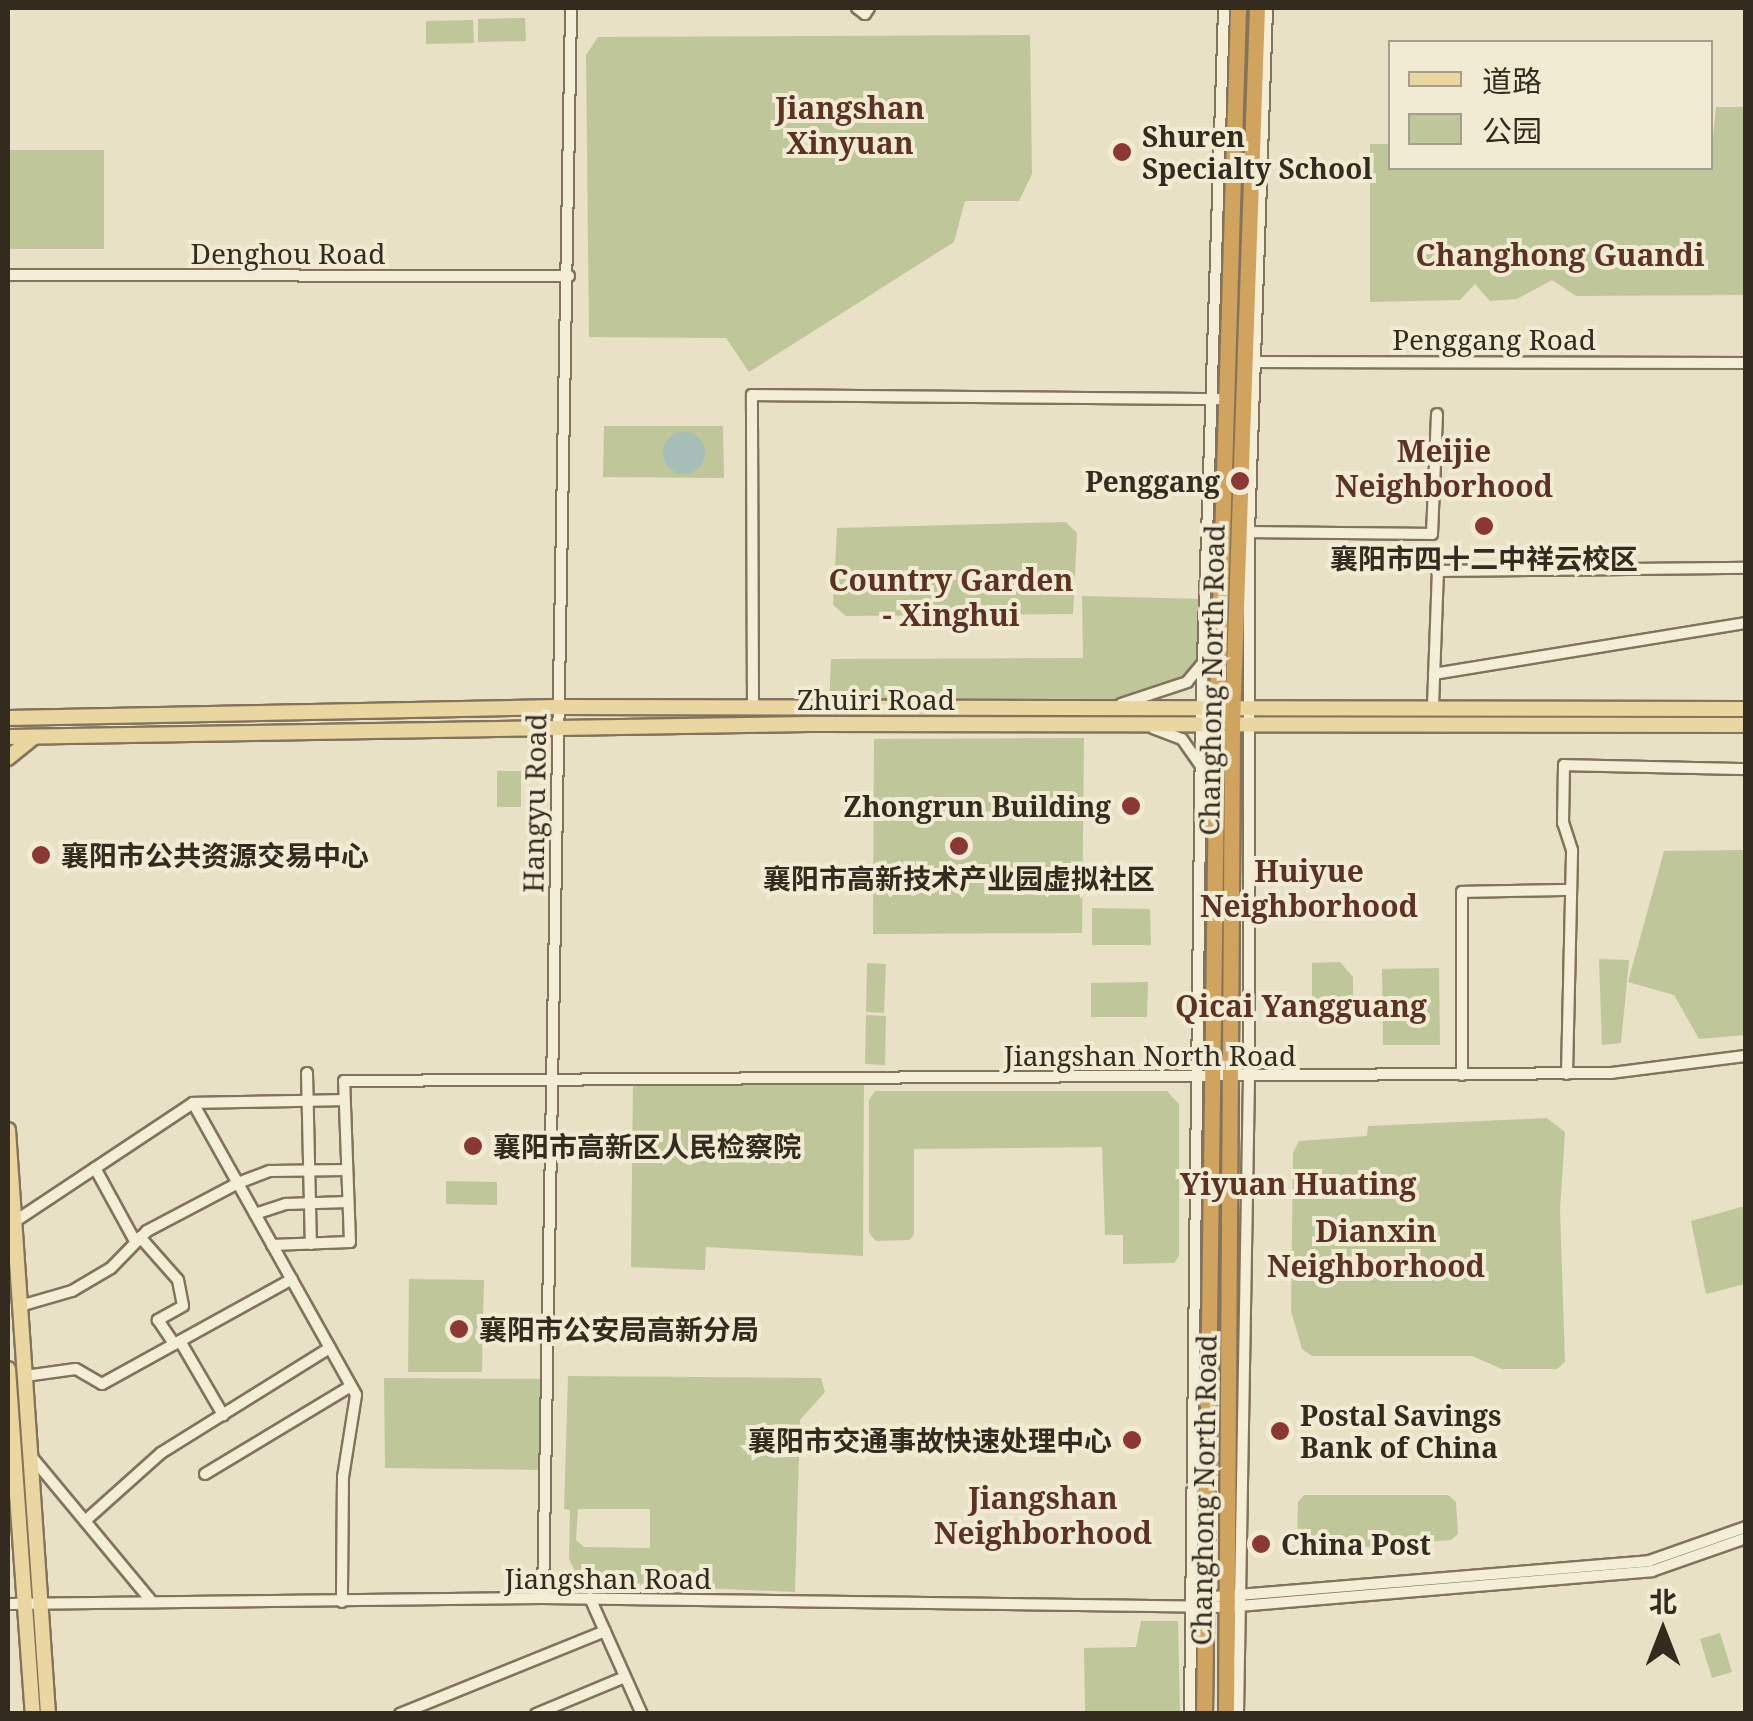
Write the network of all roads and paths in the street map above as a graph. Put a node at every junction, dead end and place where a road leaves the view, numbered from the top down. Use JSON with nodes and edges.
{"nodes":[{"id":1,"x":570,"y":8,"type":"edge"},
{"id":2,"x":858,"y":8,"type":"edge"},
{"id":3,"x":869,"y":8,"type":"edge"},
{"id":4,"x":1224,"y":8,"type":"edge"},
{"id":5,"x":1238,"y":8,"type":"edge"},
{"id":6,"x":1257,"y":8,"type":"edge"},
{"id":7,"x":1267,"y":8,"type":"edge"},
{"id":8,"x":8,"y":276,"type":"edge"},
{"id":9,"x":569,"y":276,"type":"junction"},
{"id":10,"x":1250,"y":362,"type":"junction"},
{"id":11,"x":1746,"y":363,"type":"edge"},
{"id":12,"x":1216,"y":399,"type":"junction"},
{"id":13,"x":1437,"y":414,"type":"dead end"},
{"id":14,"x":1249,"y":532,"type":"junction"},
{"id":15,"x":1746,"y":568,"type":"edge"},
{"id":16,"x":1219,"y":618,"type":"junction"},
{"id":17,"x":1746,"y":623,"type":"edge"},
{"id":18,"x":1202,"y":667,"type":"junction"},
{"id":19,"x":1434,"y":674,"type":"junction"},
{"id":20,"x":1118,"y":704,"type":"junction"},
{"id":21,"x":1225,"y":705,"type":"junction"},
{"id":22,"x":752,"y":706,"type":"junction"},
{"id":23,"x":1434,"y":706,"type":"junction"},
{"id":24,"x":8,"y":707,"type":"edge"},
{"id":25,"x":557,"y":707,"type":"junction"},
{"id":26,"x":1746,"y":708,"type":"edge"},
{"id":27,"x":31,"y":717,"type":"junction"},
{"id":28,"x":8,"y":718,"type":"edge"},
{"id":29,"x":1122,"y":723,"type":"junction"},
{"id":30,"x":1217,"y":723,"type":"junction"},
{"id":31,"x":1249,"y":723,"type":"junction"},
{"id":32,"x":1746,"y":725,"type":"edge"},
{"id":33,"x":557,"y":727,"type":"junction"},
{"id":34,"x":8,"y":737,"type":"edge"},
{"id":35,"x":34,"y":737,"type":"junction"},
{"id":36,"x":8,"y":758,"type":"edge"},
{"id":37,"x":1201,"y":766,"type":"junction"},
{"id":38,"x":1746,"y":769,"type":"edge"},
{"id":39,"x":1216,"y":795,"type":"junction"},
{"id":40,"x":1571,"y":890,"type":"junction"},
{"id":41,"x":1746,"y":1056,"type":"edge"},
{"id":42,"x":307,"y":1073,"type":"dead end"},
{"id":43,"x":1567,"y":1074,"type":"junction"},
{"id":44,"x":1462,"y":1075,"type":"junction"},
{"id":45,"x":1241,"y":1077,"type":"junction"},
{"id":46,"x":1207,"y":1078,"type":"junction"},
{"id":47,"x":554,"y":1080,"type":"junction"},
{"id":48,"x":308,"y":1100,"type":"junction"},
{"id":49,"x":344,"y":1100,"type":"junction"},
{"id":50,"x":193,"y":1103,"type":"junction"},
{"id":51,"x":8,"y":1130,"type":"edge"},
{"id":52,"x":94,"y":1168,"type":"junction"},
{"id":53,"x":310,"y":1170,"type":"junction"},
{"id":54,"x":347,"y":1170,"type":"junction"},
{"id":55,"x":238,"y":1183,"type":"junction"},
{"id":56,"x":348,"y":1202,"type":"junction"},
{"id":57,"x":311,"y":1203,"type":"junction"},
{"id":58,"x":255,"y":1214,"type":"junction"},
{"id":59,"x":14,"y":1222,"type":"junction"},
{"id":60,"x":138,"y":1239,"type":"junction"},
{"id":61,"x":311,"y":1244,"type":"junction"},
{"id":62,"x":272,"y":1245,"type":"junction"},
{"id":63,"x":292,"y":1279,"type":"junction"},
{"id":64,"x":20,"y":1306,"type":"junction"},
{"id":65,"x":177,"y":1343,"type":"junction"},
{"id":66,"x":330,"y":1348,"type":"junction"},
{"id":67,"x":8,"y":1369,"type":"edge"},
{"id":68,"x":25,"y":1376,"type":"junction"},
{"id":69,"x":351,"y":1386,"type":"junction"},
{"id":70,"x":223,"y":1414,"type":"junction"},
{"id":71,"x":9,"y":1430,"type":"edge"},
{"id":72,"x":30,"y":1455,"type":"junction"},
{"id":73,"x":205,"y":1474,"type":"dead end"},
{"id":74,"x":85,"y":1521,"type":"junction"},
{"id":75,"x":1746,"y":1526,"type":"edge"},
{"id":76,"x":1746,"y":1538,"type":"edge"},
{"id":77,"x":543,"y":1598,"type":"junction"},
{"id":78,"x":590,"y":1598,"type":"junction"},
{"id":79,"x":1233,"y":1600,"type":"junction"},
{"id":80,"x":1202,"y":1601,"type":"junction"},
{"id":81,"x":41,"y":1602,"type":"junction"},
{"id":82,"x":152,"y":1602,"type":"junction"},
{"id":83,"x":342,"y":1602,"type":"junction"},
{"id":84,"x":25,"y":1603,"type":"junction"},
{"id":85,"x":8,"y":1604,"type":"edge"},
{"id":86,"x":605,"y":1631,"type":"junction"},
{"id":87,"x":626,"y":1677,"type":"junction"},
{"id":88,"x":33,"y":1714,"type":"edge"},
{"id":89,"x":48,"y":1714,"type":"edge"},
{"id":90,"x":400,"y":1714,"type":"edge"},
{"id":91,"x":536,"y":1714,"type":"edge"},
{"id":92,"x":642,"y":1714,"type":"edge"},
{"id":93,"x":1190,"y":1714,"type":"edge"},
{"id":94,"x":1204,"y":1714,"type":"edge"},
{"id":95,"x":1226,"y":1714,"type":"edge"},
{"id":96,"x":1238,"y":1714,"type":"edge"}],
"edges":[{"from":1,"to":9,"type":"street","name":"Hangyu Road"},
{"from":2,"to":3,"type":"street"},
{"from":4,"to":12,"type":"street"},
{"from":5,"to":12,"type":"highway","name":"Changhong North Road"},
{"from":6,"to":10,"type":"highway","name":"Changhong North Road"},
{"from":7,"to":10,"type":"street"},
{"from":8,"to":9,"type":"street","name":"Denghou Road"},
{"from":9,"to":25,"type":"street","name":"Hangyu Road"},
{"from":10,"to":11,"type":"street","name":"Penggang Road"},
{"from":10,"to":14,"type":"street"},
{"from":10,"to":21,"type":"highway","name":"Changhong North Road"},
{"from":12,"to":16,"type":"highway","name":"Changhong North Road"},
{"from":12,"to":18,"type":"street"},
{"from":12,"to":22,"type":"street"},
{"from":13,"to":14,"type":"street"},
{"from":14,"to":21,"type":"street"},
{"from":15,"to":19,"type":"street"},
{"from":16,"to":18,"type":"street"},
{"from":16,"to":21,"type":"highway","name":"Changhong North Road"},
{"from":17,"to":19,"type":"street"},
{"from":18,"to":20,"type":"street"},
{"from":18,"to":21,"type":"street"},
{"from":19,"to":23,"type":"street"},
{"from":20,"to":21,"type":"main road","name":"Zhuiri Road"},
{"from":20,"to":22,"type":"main road","name":"Zhuiri Road"},
{"from":21,"to":23,"type":"main road","name":"Zhuiri Road"},
{"from":21,"to":30,"type":"highway","name":"Changhong North Road"},
{"from":21,"to":31,"type":"street"},
{"from":22,"to":25,"type":"main road","name":"Zhuiri Road"},
{"from":23,"to":26,"type":"main road","name":"Zhuiri Road"},
{"from":24,"to":27,"type":"main road"},
{"from":25,"to":27,"type":"main road","name":"Zhuiri Road"},
{"from":25,"to":33,"type":"street","name":"Hangyu Road"},
{"from":27,"to":28,"type":"main road","name":"Zhuiri Road"},
{"from":29,"to":30,"type":"main road","name":"Zhuiri Road"},
{"from":29,"to":33,"type":"main road","name":"Zhuiri Road"},
{"from":29,"to":37,"type":"street"},
{"from":30,"to":31,"type":"main road","name":"Zhuiri Road"},
{"from":30,"to":37,"type":"street"},
{"from":30,"to":39,"type":"highway","name":"Changhong North Road"},
{"from":30,"to":45,"type":"highway","name":"Changhong North Road"},
{"from":31,"to":32,"type":"main road","name":"Zhuiri Road"},
{"from":31,"to":45,"type":"street"},
{"from":33,"to":35,"type":"main road","name":"Zhuiri Road"},
{"from":33,"to":47,"type":"street","name":"Hangyu Road"},
{"from":34,"to":35,"type":"main road","name":"Zhuiri Road"},
{"from":35,"to":36,"type":"main road"},
{"from":37,"to":39,"type":"street"},
{"from":37,"to":46,"type":"street"},
{"from":38,"to":40,"type":"street"},
{"from":39,"to":46,"type":"highway","name":"Changhong North Road"},
{"from":40,"to":43,"type":"street"},
{"from":40,"to":44,"type":"street"},
{"from":41,"to":43,"type":"street","name":"Jiangshan North Road"},
{"from":42,"to":48,"type":"street"},
{"from":43,"to":44,"type":"street","name":"Jiangshan North Road"},
{"from":44,"to":45,"type":"street","name":"Jiangshan North Road"},
{"from":45,"to":46,"type":"street","name":"Jiangshan North Road"},
{"from":45,"to":79,"type":"highway","name":"Changhong North Road"},
{"from":46,"to":47,"type":"street","name":"Jiangshan North Road"},
{"from":46,"to":80,"type":"highway","name":"Changhong North Road"},
{"from":47,"to":49,"type":"street","name":"Jiangshan North Road"},
{"from":47,"to":77,"type":"street","name":"Hangyu Road"},
{"from":48,"to":49,"type":"street"},
{"from":48,"to":50,"type":"street"},
{"from":48,"to":53,"type":"street"},
{"from":49,"to":54,"type":"street"},
{"from":50,"to":52,"type":"street"},
{"from":50,"to":55,"type":"street"},
{"from":51,"to":59,"type":"main road"},
{"from":52,"to":59,"type":"street"},
{"from":52,"to":60,"type":"street"},
{"from":53,"to":54,"type":"street"},
{"from":53,"to":55,"type":"street"},
{"from":53,"to":57,"type":"street"},
{"from":54,"to":56,"type":"street"},
{"from":55,"to":58,"type":"street"},
{"from":55,"to":60,"type":"street"},
{"from":56,"to":57,"type":"street"},
{"from":56,"to":61,"type":"street"},
{"from":57,"to":58,"type":"street"},
{"from":57,"to":61,"type":"street"},
{"from":58,"to":62,"type":"street"},
{"from":59,"to":64,"type":"main road"},
{"from":60,"to":64,"type":"street"},
{"from":60,"to":65,"type":"street"},
{"from":61,"to":62,"type":"street"},
{"from":62,"to":63,"type":"street"},
{"from":63,"to":65,"type":"street"},
{"from":63,"to":66,"type":"street"},
{"from":64,"to":68,"type":"main road"},
{"from":65,"to":68,"type":"street"},
{"from":65,"to":70,"type":"street"},
{"from":66,"to":69,"type":"street"},
{"from":66,"to":70,"type":"street"},
{"from":67,"to":71,"type":"main road"},
{"from":68,"to":72,"type":"main road"},
{"from":69,"to":73,"type":"street"},
{"from":69,"to":83,"type":"street"},
{"from":70,"to":74,"type":"street"},
{"from":71,"to":84,"type":"main road"},
{"from":72,"to":74,"type":"street"},
{"from":72,"to":81,"type":"main road"},
{"from":74,"to":82,"type":"street"},
{"from":75,"to":79,"type":"street"},
{"from":76,"to":79,"type":"street"},
{"from":77,"to":78,"type":"street","name":"Jiangshan Road"},
{"from":77,"to":83,"type":"street","name":"Jiangshan Road"},
{"from":78,"to":80,"type":"street","name":"Jiangshan Road"},
{"from":78,"to":86,"type":"street"},
{"from":79,"to":80,"type":"street","name":"Jiangshan Road"},
{"from":79,"to":95,"type":"highway","name":"Changhong North Road"},
{"from":79,"to":96,"type":"street"},
{"from":80,"to":93,"type":"street"},
{"from":80,"to":94,"type":"highway","name":"Changhong North Road"},
{"from":81,"to":82,"type":"street","name":"Jiangshan Road"},
{"from":81,"to":84,"type":"street","name":"Jiangshan Road"},
{"from":81,"to":89,"type":"main road"},
{"from":82,"to":83,"type":"street","name":"Jiangshan Road"},
{"from":84,"to":85,"type":"street","name":"Jiangshan Road"},
{"from":84,"to":88,"type":"main road"},
{"from":86,"to":87,"type":"street"},
{"from":86,"to":90,"type":"street"},
{"from":87,"to":91,"type":"street"},
{"from":87,"to":92,"type":"street"}]}
